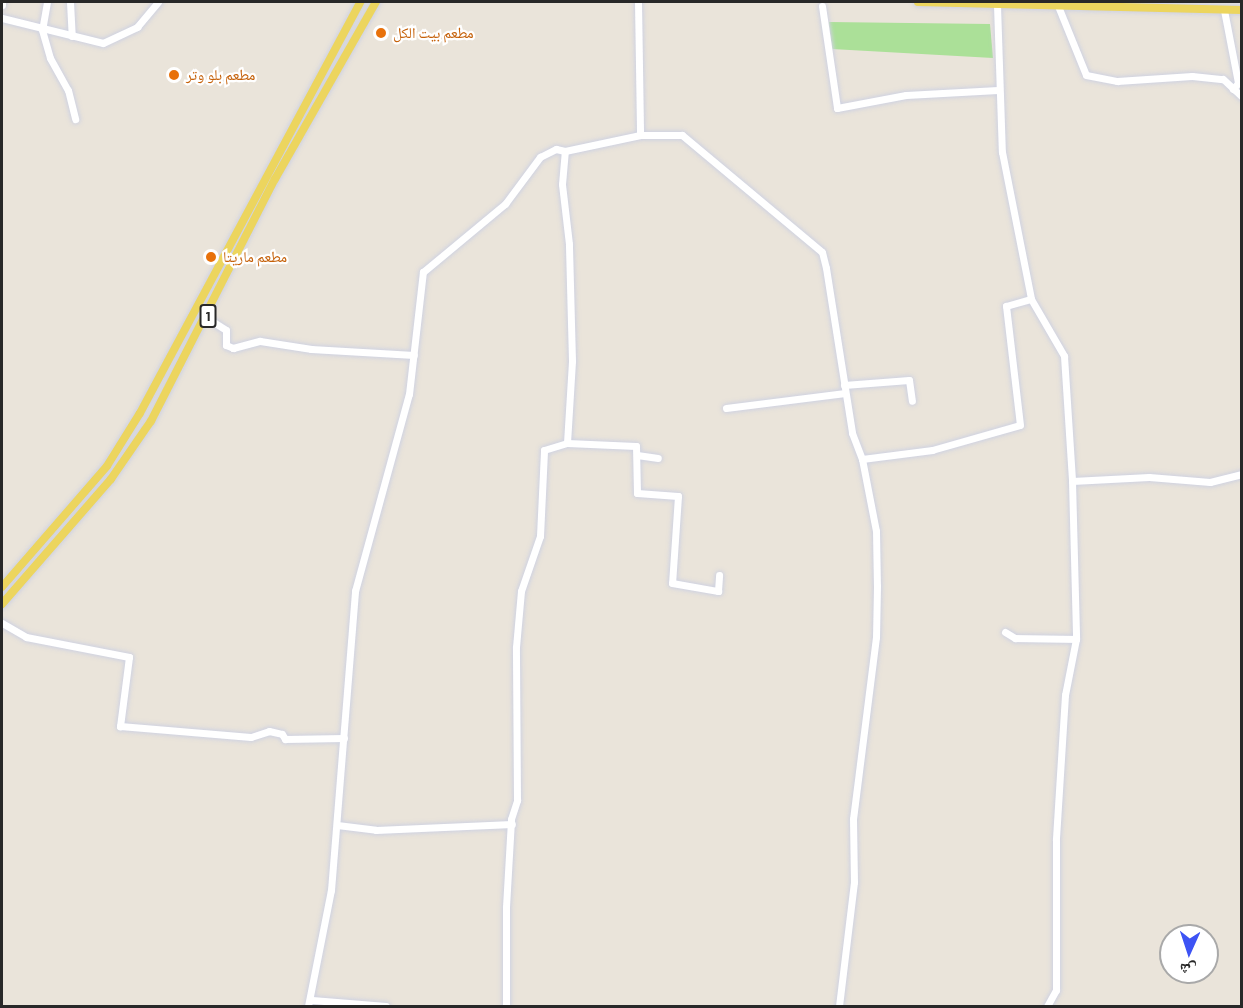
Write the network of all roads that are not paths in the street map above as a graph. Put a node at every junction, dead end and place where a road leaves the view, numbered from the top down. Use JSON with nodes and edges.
{"nodes":[{"id":1,"x":47,"y":2,"type":"edge"},
{"id":2,"x":70,"y":2,"type":"edge"},
{"id":3,"x":158,"y":2,"type":"edge"},
{"id":4,"x":360,"y":2,"type":"edge"},
{"id":5,"x":376,"y":2,"type":"edge"},
{"id":6,"x":638,"y":2,"type":"edge"},
{"id":7,"x":918,"y":2,"type":"edge"},
{"id":8,"x":1095,"y":4,"type":"edge"},
{"id":9,"x":997,"y":5,"type":"junction"},
{"id":10,"x":1181,"y":5,"type":"edge"},
{"id":11,"x":822,"y":6,"type":"dead end"},
{"id":12,"x":1058,"y":6,"type":"junction"},
{"id":13,"x":1224,"y":10,"type":"junction"},
{"id":14,"x":1242,"y":10,"type":"edge"},
{"id":15,"x":2,"y":18,"type":"edge"},
{"id":16,"x":42,"y":30,"type":"junction"},
{"id":17,"x":72,"y":36,"type":"junction"},
{"id":18,"x":326,"y":61,"type":"junction"},
{"id":19,"x":336,"y":68,"type":"junction"},
{"id":20,"x":1233,"y":89,"type":"junction"},
{"id":21,"x":998,"y":90,"type":"junction"},
{"id":22,"x":1242,"y":97,"type":"edge"},
{"id":23,"x":75,"y":119,"type":"dead end"},
{"id":24,"x":640,"y":135,"type":"junction"},
{"id":25,"x":565,"y":151,"type":"junction"},
{"id":26,"x":204,"y":293,"type":"junction"},
{"id":27,"x":1031,"y":299,"type":"junction"},
{"id":28,"x":216,"y":300,"type":"junction"},
{"id":29,"x":207,"y":318,"type":"junction"},
{"id":30,"x":414,"y":356,"type":"junction"},
{"id":31,"x":845,"y":389,"type":"junction"},
{"id":32,"x":151,"y":391,"type":"junction"},
{"id":33,"x":163,"y":400,"type":"junction"},
{"id":34,"x":912,"y":400,"type":"dead end"},
{"id":35,"x":726,"y":408,"type":"dead end"},
{"id":36,"x":567,"y":443,"type":"junction"},
{"id":37,"x":637,"y":455,"type":"junction"},
{"id":38,"x":658,"y":458,"type":"dead end"},
{"id":39,"x":862,"y":459,"type":"junction"},
{"id":40,"x":1242,"y":474,"type":"edge"},
{"id":41,"x":1072,"y":481,"type":"junction"},
{"id":42,"x":719,"y":575,"type":"dead end"},
{"id":43,"x":2,"y":587,"type":"edge"},
{"id":44,"x":2,"y":604,"type":"edge"},
{"id":45,"x":2,"y":623,"type":"edge"},
{"id":46,"x":1005,"y":632,"type":"dead end"},
{"id":47,"x":1077,"y":639,"type":"junction"},
{"id":48,"x":344,"y":738,"type":"junction"},
{"id":49,"x":512,"y":824,"type":"junction"},
{"id":50,"x":336,"y":825,"type":"junction"},
{"id":51,"x":310,"y":1003,"type":"edge"},
{"id":52,"x":386,"y":1006,"type":"edge"},
{"id":53,"x":506,"y":1006,"type":"edge"},
{"id":54,"x":839,"y":1006,"type":"edge"},
{"id":55,"x":1050,"y":1006,"type":"edge"}],
"edges":[{"from":1,"to":16,"type":"street"},
{"from":2,"to":17,"type":"street"},
{"from":3,"to":17,"type":"street"},
{"from":4,"to":18,"type":"main road","number":"1"},
{"from":5,"to":19,"type":"main road","number":"1"},
{"from":6,"to":24,"type":"street"},
{"from":7,"to":9,"type":"main road"},
{"from":8,"to":10,"type":"main road"},
{"from":8,"to":12,"type":"main road"},
{"from":9,"to":12,"type":"main road"},
{"from":9,"to":21,"type":"street"},
{"from":10,"to":13,"type":"main road"},
{"from":11,"to":21,"type":"street"},
{"from":12,"to":20,"type":"street"},
{"from":13,"to":14,"type":"main road"},
{"from":13,"to":20,"type":"street"},
{"from":15,"to":16,"type":"street"},
{"from":16,"to":17,"type":"street"},
{"from":16,"to":23,"type":"street"},
{"from":18,"to":19,"type":"main road"},
{"from":18,"to":26,"type":"main road","number":"1"},
{"from":19,"to":28,"type":"main road","number":"1"},
{"from":20,"to":22,"type":"street"},
{"from":21,"to":27,"type":"street"},
{"from":24,"to":25,"type":"street"},
{"from":24,"to":31,"type":"street"},
{"from":25,"to":30,"type":"street"},
{"from":25,"to":36,"type":"street"},
{"from":26,"to":28,"type":"main road"},
{"from":26,"to":32,"type":"main road","number":"1"},
{"from":27,"to":39,"type":"street"},
{"from":27,"to":41,"type":"street"},
{"from":28,"to":29,"type":"main road","number":"1"},
{"from":29,"to":30,"type":"street"},
{"from":29,"to":33,"type":"main road","number":"1"},
{"from":30,"to":48,"type":"street"},
{"from":31,"to":34,"type":"street"},
{"from":31,"to":35,"type":"street"},
{"from":31,"to":39,"type":"street"},
{"from":32,"to":33,"type":"main road"},
{"from":32,"to":43,"type":"main road","number":"1"},
{"from":33,"to":44,"type":"main road","number":"1"},
{"from":36,"to":37,"type":"street"},
{"from":36,"to":49,"type":"street"},
{"from":37,"to":38,"type":"street"},
{"from":37,"to":42,"type":"street"},
{"from":39,"to":54,"type":"street"},
{"from":40,"to":41,"type":"street"},
{"from":41,"to":47,"type":"street"},
{"from":45,"to":48,"type":"street"},
{"from":46,"to":47,"type":"street"},
{"from":47,"to":55,"type":"street"},
{"from":48,"to":50,"type":"street"},
{"from":49,"to":50,"type":"street"},
{"from":49,"to":53,"type":"street"},
{"from":50,"to":51,"type":"street"},
{"from":51,"to":52,"type":"street"}]}
